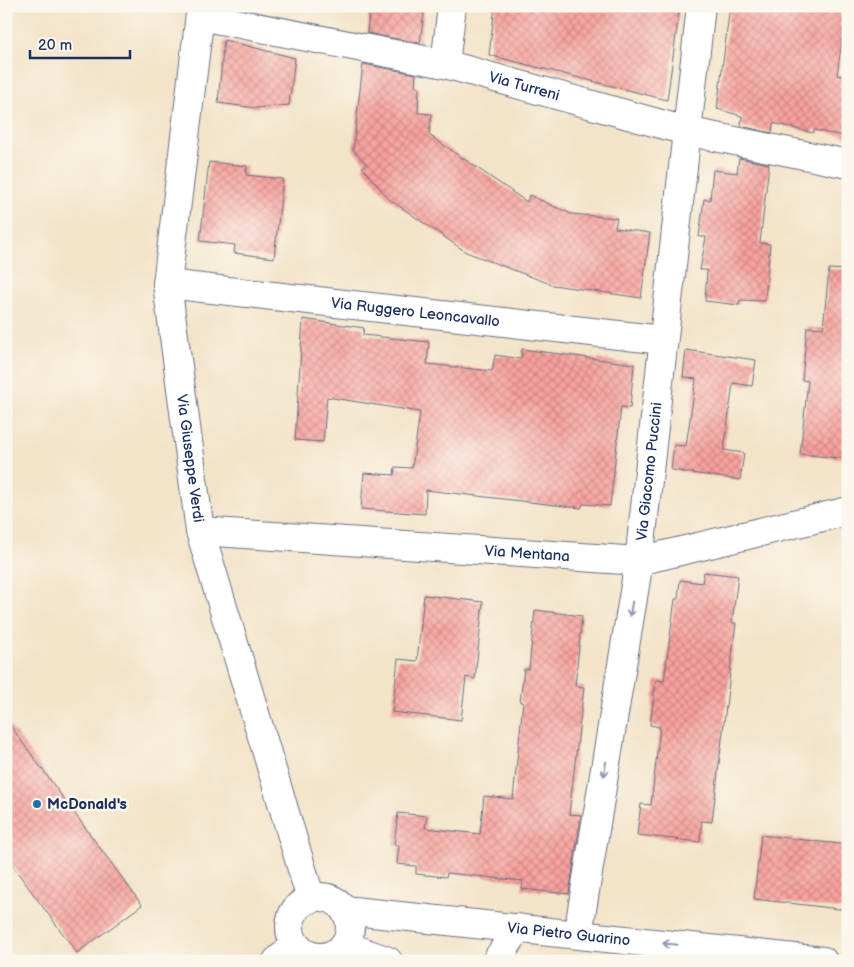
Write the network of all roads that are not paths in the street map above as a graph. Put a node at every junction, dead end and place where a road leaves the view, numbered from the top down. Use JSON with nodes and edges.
{"nodes":[{"id":1,"x":452,"y":6,"type":"edge"},
{"id":2,"x":701,"y":6,"type":"edge"},
{"id":3,"x":200,"y":11,"type":"edge"},
{"id":4,"x":445,"y":64,"type":"junction"},
{"id":5,"x":686,"y":131,"type":"junction"},
{"id":6,"x":848,"y":164,"type":"edge"},
{"id":7,"x":167,"y":284,"type":"junction"},
{"id":8,"x":662,"y":340,"type":"junction"},
{"id":9,"x":848,"y":511,"type":"edge"},
{"id":10,"x":200,"y":531,"type":"junction"},
{"id":11,"x":639,"y":561,"type":"junction"},
{"id":12,"x":311,"y":899,"type":"junction"},
{"id":13,"x":344,"y":910,"type":"junction"},
{"id":14,"x":518,"y":928,"type":"junction"},
{"id":15,"x":578,"y":934,"type":"junction"},
{"id":16,"x":344,"y":945,"type":"junction"},
{"id":17,"x":287,"y":953,"type":"edge"},
{"id":18,"x":388,"y":961,"type":"edge"},
{"id":19,"x":496,"y":961,"type":"edge"},
{"id":20,"x":823,"y":961,"type":"edge"}],
"edges":[{"from":1,"to":4,"type":"street"},
{"from":2,"to":5,"type":"street","name":"Via Giacomo Puccini"},
{"from":3,"to":4,"type":"street","name":"Via Turreni"},
{"from":3,"to":7,"type":"street","name":"Via Giuseppe Verdi"},
{"from":4,"to":5,"type":"street","name":"Via Turreni"},
{"from":5,"to":6,"type":"street","name":"Via Turreni"},
{"from":5,"to":8,"type":"street","name":"Via Giacomo Puccini"},
{"from":7,"to":8,"type":"street","name":"Via Ruggero Leoncavallo"},
{"from":7,"to":10,"type":"street","name":"Via Giuseppe Verdi"},
{"from":8,"to":11,"type":"street","name":"Via Giacomo Puccini"},
{"from":9,"to":11,"type":"street","name":"Via Mentana"},
{"from":10,"to":11,"type":"street","name":"Via Mentana"},
{"from":10,"to":12,"type":"street","name":"Via Giuseppe Verdi"},
{"from":11,"to":15,"type":"street","name":"Via Giacomo Puccini","one_way":true},
{"from":12,"to":13,"type":"street"},
{"from":12,"to":17,"type":"street"},
{"from":13,"to":14,"type":"street","name":"Via Pietro Guarino"},
{"from":13,"to":16,"type":"street"},
{"from":14,"to":15,"type":"street","name":"Via Pietro Guarino"},
{"from":14,"to":19,"type":"street"},
{"from":20,"to":15,"type":"street","name":"Via Pietro Guarino","one_way":true},
{"from":16,"to":17,"type":"street"},
{"from":16,"to":18,"type":"street"}]}
